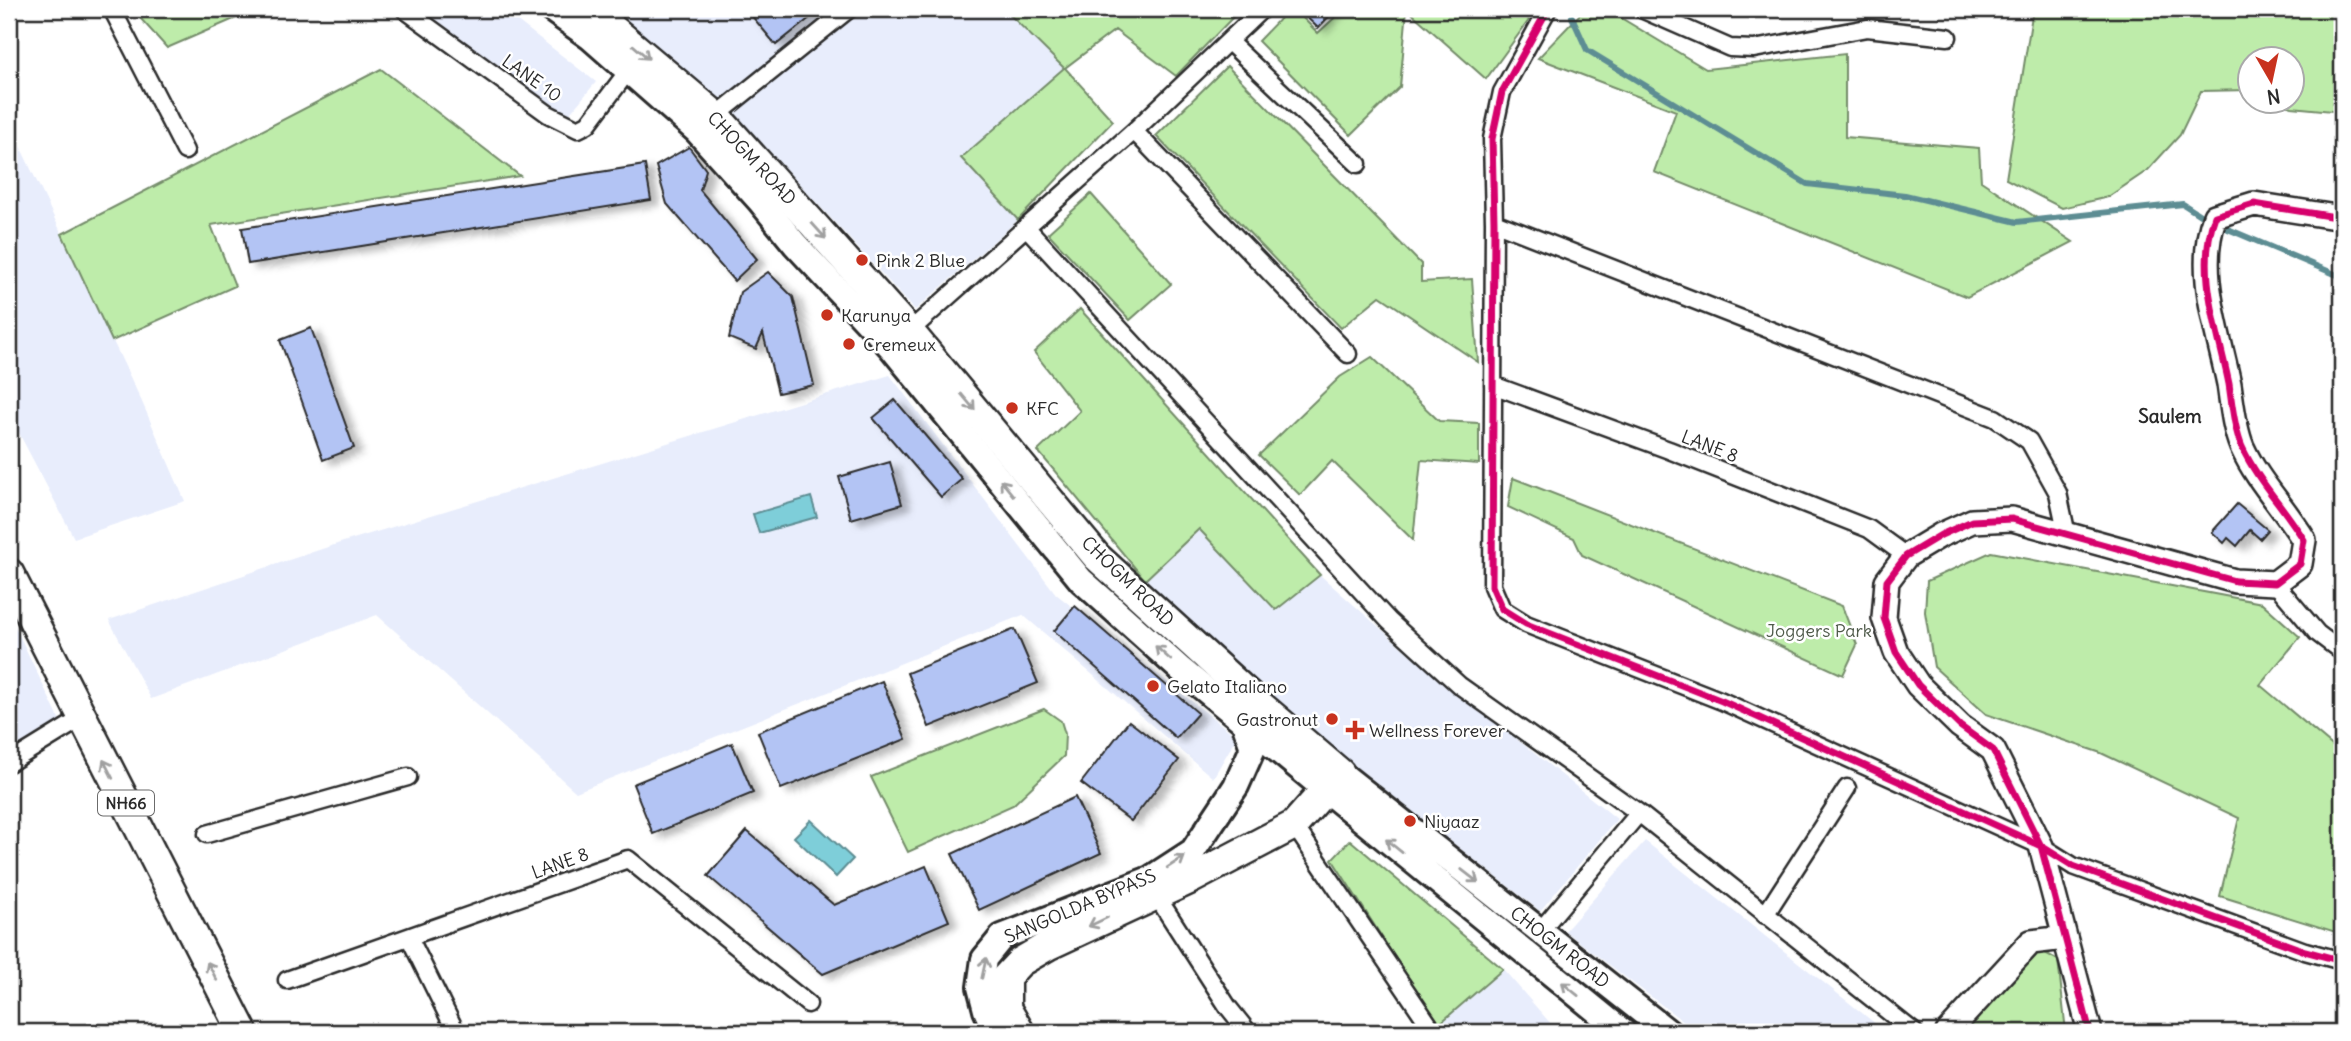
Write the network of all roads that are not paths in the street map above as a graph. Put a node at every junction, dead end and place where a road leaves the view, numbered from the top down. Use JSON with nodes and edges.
{"nodes":[{"id":1,"x":112,"y":9,"type":"edge"},
{"id":2,"x":404,"y":9,"type":"edge"},
{"id":3,"x":551,"y":9,"type":"edge"},
{"id":4,"x":849,"y":9,"type":"edge"},
{"id":5,"x":1262,"y":9,"type":"edge"},
{"id":6,"x":1547,"y":9,"type":"edge"},
{"id":7,"x":1641,"y":9,"type":"edge"},
{"id":8,"x":598,"y":18,"type":"edge"},
{"id":9,"x":1948,"y":37,"type":"dead end"},
{"id":10,"x":1229,"y":42,"type":"junction"},
{"id":11,"x":628,"y":71,"type":"junction"},
{"id":12,"x":706,"y":124,"type":"junction"},
{"id":13,"x":1133,"y":131,"type":"junction"},
{"id":14,"x":184,"y":151,"type":"dead end"},
{"id":15,"x":1358,"y":164,"type":"dead end"},
{"id":16,"x":2342,"y":218,"type":"edge"},
{"id":17,"x":1494,"y":222,"type":"junction"},
{"id":18,"x":1027,"y":229,"type":"junction"},
{"id":19,"x":900,"y":340,"type":"junction"},
{"id":20,"x":1348,"y":354,"type":"dead end"},
{"id":21,"x":1493,"y":385,"type":"junction"},
{"id":22,"x":2067,"y":535,"type":"junction"},
{"id":23,"x":1906,"y":555,"type":"junction"},
{"id":24,"x":9,"y":573,"type":"edge"},
{"id":25,"x":2275,"y":583,"type":"junction"},
{"id":26,"x":2342,"y":652,"type":"edge"},
{"id":27,"x":82,"y":718,"type":"junction"},
{"id":28,"x":1244,"y":722,"type":"junction"},
{"id":29,"x":9,"y":763,"type":"edge"},
{"id":30,"x":408,"y":777,"type":"dead end"},
{"id":31,"x":1333,"y":781,"type":"junction"},
{"id":32,"x":1847,"y":788,"type":"dead end"},
{"id":33,"x":1639,"y":813,"type":"junction"},
{"id":34,"x":1294,"y":825,"type":"junction"},
{"id":35,"x":207,"y":834,"type":"dead end"},
{"id":36,"x":2042,"y":846,"type":"junction"},
{"id":37,"x":1156,"y":895,"type":"junction"},
{"id":38,"x":1765,"y":915,"type":"junction"},
{"id":39,"x":1540,"y":931,"type":"junction"},
{"id":40,"x":409,"y":937,"type":"junction"},
{"id":41,"x":2065,"y":938,"type":"junction"},
{"id":42,"x":2342,"y":961,"type":"edge"},
{"id":43,"x":287,"y":980,"type":"dead end"},
{"id":44,"x":808,"y":1004,"type":"dead end"},
{"id":45,"x":1011,"y":1031,"type":"edge"},
{"id":46,"x":243,"y":1032,"type":"edge"},
{"id":47,"x":456,"y":1032,"type":"edge"},
{"id":48,"x":1248,"y":1032,"type":"edge"},
{"id":49,"x":1434,"y":1032,"type":"edge"},
{"id":50,"x":1623,"y":1032,"type":"edge"},
{"id":51,"x":1668,"y":1032,"type":"edge"},
{"id":52,"x":1914,"y":1032,"type":"edge"},
{"id":53,"x":1948,"y":1032,"type":"edge"},
{"id":54,"x":2090,"y":1032,"type":"edge"}],
"edges":[{"from":1,"to":14,"type":"street"},
{"from":2,"to":11,"type":"street","name":"LANE 10"},
{"from":3,"to":8,"type":"main road","name":"CHOGM ROAD"},
{"from":4,"to":12,"type":"street"},
{"from":5,"to":10,"type":"street"},
{"from":6,"to":17,"type":"street"},
{"from":7,"to":9,"type":"street"},
{"from":8,"to":11,"type":"main road","name":"CHOGM ROAD"},
{"from":8,"to":12,"type":"highway","name":"CHOGM ROAD","one_way":true},
{"from":10,"to":13,"type":"street"},
{"from":10,"to":15,"type":"street"},
{"from":11,"to":12,"type":"main road","name":"CHOGM ROAD"},
{"from":12,"to":19,"type":"highway","name":"CHOGM ROAD"},
{"from":13,"to":18,"type":"street"},
{"from":13,"to":20,"type":"street"},
{"from":16,"to":25,"type":"street"},
{"from":17,"to":21,"type":"street"},
{"from":17,"to":22,"type":"street"},
{"from":18,"to":19,"type":"street"},
{"from":18,"to":33,"type":"street"},
{"from":28,"to":19,"type":"main road","name":"CHOGM ROAD","one_way":true},
{"from":19,"to":31,"type":"highway","name":"CHOGM ROAD","one_way":true},
{"from":21,"to":23,"type":"street","name":"LANE 8"},
{"from":21,"to":36,"type":"street"},
{"from":22,"to":23,"type":"street"},
{"from":22,"to":25,"type":"street"},
{"from":23,"to":36,"type":"street"},
{"from":24,"to":27,"type":"highway","number":"NH66"},
{"from":25,"to":26,"type":"street"},
{"from":27,"to":29,"type":"street"},
{"from":46,"to":27,"type":"highway","number":"NH66","one_way":true},
{"from":28,"to":31,"type":"main road","name":"CHOGM ROAD"},
{"from":45,"to":28,"type":"main road","name":"SANGOLDA BYPASS","one_way":true},
{"from":30,"to":35,"type":"street"},
{"from":31,"to":34,"type":"highway","name":"SANGOLDA BYPASS"},
{"from":31,"to":39,"type":"main road","name":"CHOGM ROAD","one_way":true},
{"from":50,"to":31,"type":"main road","name":"CHOGM ROAD","one_way":true},
{"from":32,"to":38,"type":"street"},
{"from":33,"to":38,"type":"street"},
{"from":33,"to":39,"type":"street"},
{"from":34,"to":37,"type":"highway","name":"SANGOLDA BYPASS"},
{"from":34,"to":49,"type":"street"},
{"from":36,"to":41,"type":"street"},
{"from":36,"to":42,"type":"street"},
{"from":37,"to":45,"type":"highway","name":"SANGOLDA BYPASS","one_way":true},
{"from":37,"to":48,"type":"street"},
{"from":38,"to":52,"type":"street"},
{"from":39,"to":51,"type":"main road","name":"CHOGM ROAD"},
{"from":40,"to":43,"type":"street","name":"LANE 8"},
{"from":40,"to":44,"type":"street","name":"LANE 8"},
{"from":40,"to":47,"type":"street"},
{"from":41,"to":53,"type":"street"},
{"from":41,"to":54,"type":"street"}]}
